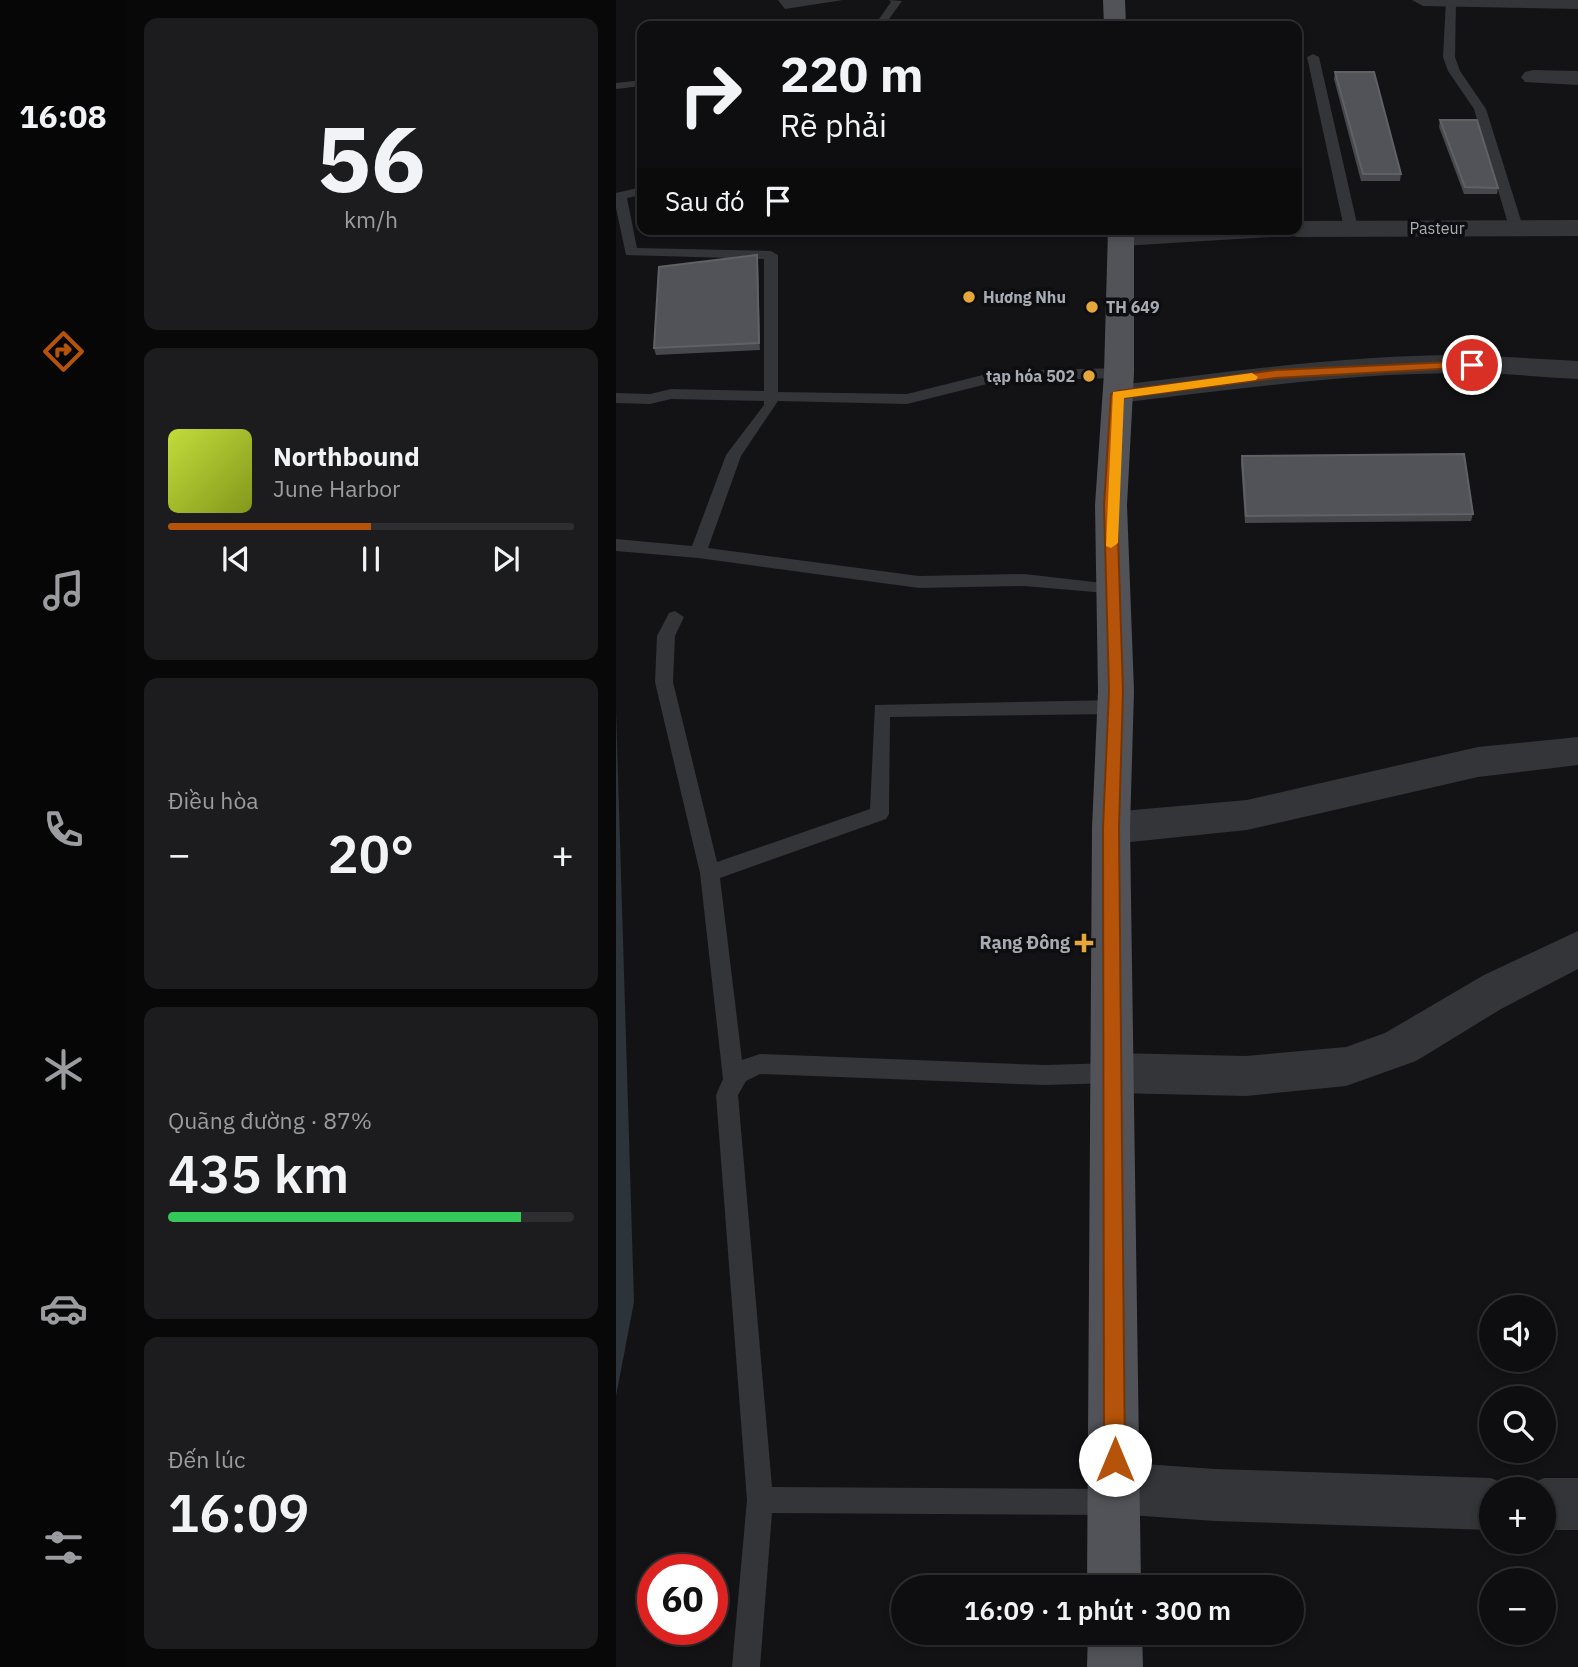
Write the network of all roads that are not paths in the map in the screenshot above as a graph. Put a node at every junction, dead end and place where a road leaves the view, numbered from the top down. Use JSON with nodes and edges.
{"nodes":[{"id":1,"x":783,"y":0,"type":"edge"},
{"id":2,"x":838,"y":0,"type":"edge"},
{"id":3,"x":894,"y":0,"type":"edge"},
{"id":4,"x":1114,"y":0,"type":"edge"},
{"id":5,"x":1423,"y":0,"type":"edge"},
{"id":6,"x":1451,"y":1,"type":"edge"},
{"id":7,"x":1578,"y":4,"type":"edge"},
{"id":8,"x":883,"y":21,"type":"edge"},
{"id":9,"x":1115,"y":21,"type":"edge"},
{"id":10,"x":1313,"y":57,"type":"dead end"},
{"id":11,"x":1534,"y":77,"type":"dead end"},
{"id":12,"x":1578,"y":78,"type":"edge"},
{"id":13,"x":637,"y":84,"type":"edge"},
{"id":14,"x":616,"y":86,"type":"edge"},
{"id":15,"x":637,"y":192,"type":"edge"},
{"id":16,"x":618,"y":197,"type":"edge"},
{"id":17,"x":1516,"y":227,"type":"junction"},
{"id":18,"x":1351,"y":228,"type":"junction"},
{"id":19,"x":1578,"y":228,"type":"edge"},
{"id":20,"x":1302,"y":229,"type":"edge"},
{"id":21,"x":1122,"y":235,"type":"edge"},
{"id":22,"x":1578,"y":370,"type":"edge"},
{"id":23,"x":1118,"y":384,"type":"junction"},
{"id":24,"x":772,"y":395,"type":"junction"},
{"id":25,"x":616,"y":398,"type":"edge"},
{"id":26,"x":616,"y":545,"type":"edge"},
{"id":27,"x":698,"y":552,"type":"junction"},
{"id":28,"x":1112,"y":590,"type":"junction"},
{"id":29,"x":675,"y":617,"type":"dead end"},
{"id":30,"x":1115,"y":707,"type":"junction"},
{"id":31,"x":1578,"y":751,"type":"edge"},
{"id":32,"x":1111,"y":828,"type":"junction"},
{"id":33,"x":710,"y":873,"type":"junction"},
{"id":34,"x":1578,"y":949,"type":"edge"},
{"id":35,"x":1114,"y":1073,"type":"junction"},
{"id":36,"x":733,"y":1077,"type":"junction"},
{"id":37,"x":1114,"y":1495,"type":"junction"},
{"id":38,"x":760,"y":1500,"type":"junction"},
{"id":39,"x":1479,"y":1504,"type":"edge"},
{"id":40,"x":1556,"y":1504,"type":"edge"},
{"id":41,"x":1578,"y":1504,"type":"edge"},
{"id":42,"x":1114,"y":1575,"type":"edge"},
{"id":43,"x":1115,"y":1645,"type":"edge"},
{"id":44,"x":746,"y":1667,"type":"edge"},
{"id":45,"x":1115,"y":1667,"type":"edge"}],
"edges":[{"from":1,"to":2,"type":"lane"},
{"from":3,"to":8,"type":"lane"},
{"from":4,"to":9,"type":"main road"},
{"from":5,"to":6,"type":"street"},
{"from":6,"to":7,"type":"street"},
{"from":6,"to":17,"type":"lane"},
{"from":10,"to":18,"type":"lane"},
{"from":11,"to":12,"type":"street"},
{"from":13,"to":14,"type":"lane"},
{"from":15,"to":16,"type":"lane"},
{"from":16,"to":24,"type":"lane"},
{"from":17,"to":18,"type":"street","name":"Pasteur"},
{"from":17,"to":19,"type":"street","name":"Pasteur"},
{"from":18,"to":20,"type":"street","name":"Pasteur"},
{"from":21,"to":23,"type":"main road"},
{"from":22,"to":23,"type":"street"},
{"from":23,"to":24,"type":"lane"},
{"from":23,"to":28,"type":"main road"},
{"from":24,"to":25,"type":"lane"},
{"from":24,"to":27,"type":"lane"},
{"from":26,"to":27,"type":"lane"},
{"from":27,"to":28,"type":"lane"},
{"from":28,"to":30,"type":"main road"},
{"from":29,"to":33,"type":"lane"},
{"from":30,"to":32,"type":"main road"},
{"from":30,"to":33,"type":"lane"},
{"from":31,"to":32,"type":"street"},
{"from":32,"to":35,"type":"main road"},
{"from":33,"to":36,"type":"lane"},
{"from":34,"to":35,"type":"street"},
{"from":35,"to":36,"type":"lane"},
{"from":35,"to":37,"type":"main road"},
{"from":36,"to":38,"type":"lane"},
{"from":37,"to":38,"type":"lane"},
{"from":37,"to":39,"type":"street"},
{"from":37,"to":42,"type":"main road"},
{"from":38,"to":44,"type":"lane"},
{"from":40,"to":41,"type":"street"},
{"from":43,"to":45,"type":"main road"}]}
